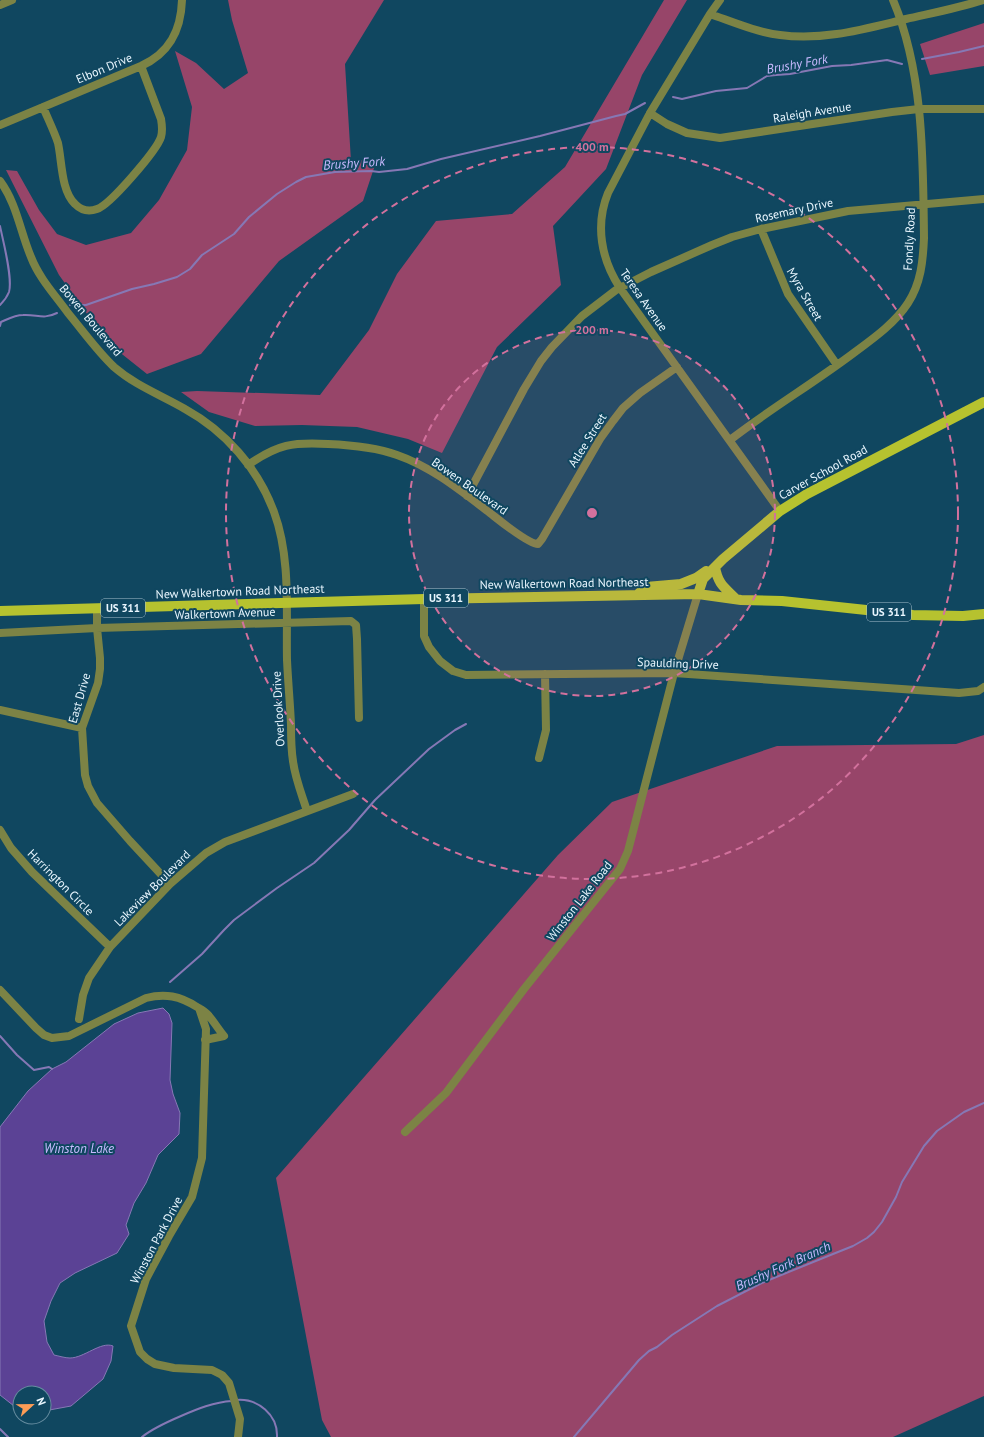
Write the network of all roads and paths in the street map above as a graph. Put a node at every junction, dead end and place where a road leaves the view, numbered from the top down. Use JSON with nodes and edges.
{"nodes":[{"id":1,"x":12,"y":0,"type":"edge"},
{"id":2,"x":182,"y":0,"type":"edge"},
{"id":3,"x":720,"y":0,"type":"edge"},
{"id":4,"x":893,"y":0,"type":"edge"},
{"id":5,"x":983,"y":0,"type":"edge"},
{"id":6,"x":0,"y":5,"type":"edge"},
{"id":7,"x":710,"y":14,"type":"junction"},
{"id":8,"x":902,"y":20,"type":"junction"},
{"id":9,"x":141,"y":66,"type":"junction"},
{"id":10,"x":43,"y":107,"type":"junction"},
{"id":11,"x":919,"y":109,"type":"junction"},
{"id":12,"x":984,"y":109,"type":"edge"},
{"id":13,"x":650,"y":113,"type":"junction"},
{"id":14,"x":0,"y":124,"type":"edge"},
{"id":15,"x":0,"y":181,"type":"edge"},
{"id":16,"x":984,"y":199,"type":"edge"},
{"id":17,"x":924,"y":204,"type":"junction"},
{"id":18,"x":761,"y":229,"type":"junction"},
{"id":19,"x":620,"y":288,"type":"junction"},
{"id":20,"x":837,"y":365,"type":"junction"},
{"id":21,"x":677,"y":367,"type":"junction"},
{"id":22,"x":984,"y":402,"type":"edge"},
{"id":23,"x":730,"y":440,"type":"junction"},
{"id":24,"x":248,"y":465,"type":"junction"},
{"id":25,"x":467,"y":496,"type":"junction"},
{"id":26,"x":780,"y":511,"type":"junction"},
{"id":27,"x":538,"y":544,"type":"joint"},
{"id":28,"x":715,"y":566,"type":"junction"},
{"id":29,"x":698,"y":594,"type":"junction"},
{"id":30,"x":637,"y":595,"type":"junction"},
{"id":31,"x":424,"y":599,"type":"junction"},
{"id":32,"x":736,"y":599,"type":"junction"},
{"id":33,"x":286,"y":603,"type":"junction"},
{"id":34,"x":97,"y":608,"type":"junction"},
{"id":35,"x":0,"y":611,"type":"edge"},
{"id":36,"x":984,"y":614,"type":"edge"},
{"id":37,"x":287,"y":623,"type":"junction"},
{"id":38,"x":97,"y":628,"type":"junction"},
{"id":39,"x":0,"y":633,"type":"edge"},
{"id":40,"x":674,"y":673,"type":"junction"},
{"id":41,"x":544,"y":674,"type":"junction"},
{"id":42,"x":984,"y":687,"type":"edge"},
{"id":43,"x":0,"y":710,"type":"edge"},
{"id":44,"x":359,"y":718,"type":"dead end"},
{"id":45,"x":82,"y":728,"type":"junction"},
{"id":46,"x":539,"y":758,"type":"dead end"},
{"id":47,"x":353,"y":794,"type":"dead end"},
{"id":48,"x":308,"y":811,"type":"junction"},
{"id":49,"x":0,"y":830,"type":"edge"},
{"id":50,"x":170,"y":884,"type":"junction"},
{"id":51,"x":110,"y":947,"type":"junction"},
{"id":52,"x":0,"y":990,"type":"edge"},
{"id":53,"x":199,"y":1008,"type":"junction"},
{"id":54,"x":79,"y":1019,"type":"dead end"},
{"id":55,"x":205,"y":1040,"type":"junction"},
{"id":56,"x":405,"y":1132,"type":"dead end"},
{"id":57,"x":238,"y":1437,"type":"edge"}],
"edges":[{"from":1,"to":6,"type":"street"},
{"from":2,"to":9,"type":"street","name":"Elbon Drive"},
{"from":3,"to":7,"type":"street","name":"Teresa Avenue"},
{"from":4,"to":8,"type":"street","name":"Fondly Road"},
{"from":5,"to":8,"type":"street"},
{"from":7,"to":8,"type":"street"},
{"from":7,"to":13,"type":"street","name":"Teresa Avenue"},
{"from":8,"to":11,"type":"street","name":"Fondly Road"},
{"from":9,"to":10,"type":"street","name":"Elbon Drive"},
{"from":9,"to":10,"type":"street"},
{"from":10,"to":14,"type":"street","name":"Elbon Drive"},
{"from":11,"to":12,"type":"street","name":"Raleigh Avenue"},
{"from":11,"to":13,"type":"street","name":"Raleigh Avenue"},
{"from":11,"to":17,"type":"street","name":"Fondly Road"},
{"from":13,"to":19,"type":"street","name":"Teresa Avenue"},
{"from":15,"to":24,"type":"street","name":"Bowen Boulevard"},
{"from":16,"to":17,"type":"street","name":"Rosemary Drive"},
{"from":17,"to":18,"type":"street","name":"Rosemary Drive"},
{"from":17,"to":20,"type":"street","name":"Fondly Road"},
{"from":18,"to":19,"type":"street","name":"Rosemary Drive"},
{"from":18,"to":20,"type":"street","name":"Myra Street"},
{"from":19,"to":21,"type":"street","name":"Teresa Avenue"},
{"from":19,"to":25,"type":"street","name":"Rosemary Drive"},
{"from":20,"to":23,"type":"street","name":"Fondly Road"},
{"from":21,"to":23,"type":"street","name":"Teresa Avenue"},
{"from":21,"to":27,"type":"street","name":"Atlee Street"},
{"from":22,"to":26,"type":"main road","name":"Carver School Road"},
{"from":23,"to":26,"type":"street","name":"Teresa Avenue"},
{"from":24,"to":25,"type":"street","name":"Bowen Boulevard"},
{"from":24,"to":33,"type":"street","name":"Bowen Boulevard"},
{"from":25,"to":27,"type":"street","name":"Bowen Boulevard"},
{"from":26,"to":28,"type":"main road","name":"Carver School Road"},
{"from":28,"to":29,"type":"main road","name":"Carver School Road"},
{"from":28,"to":30,"type":"main road"},
{"from":28,"to":32,"type":"main road"},
{"from":29,"to":30,"type":"main road","name":"New Walkertown Road Northeast","number":"US 311"},
{"from":29,"to":32,"type":"main road","name":"New Walkertown Road Northeast","number":"US 311"},
{"from":29,"to":40,"type":"street","name":"Winston Lake Road"},
{"from":30,"to":31,"type":"main road","name":"New Walkertown Road Northeast","number":"US 311"},
{"from":31,"to":33,"type":"main road","name":"New Walkertown Road Northeast","number":"US 311"},
{"from":31,"to":41,"type":"street","name":"Spaulding Drive"},
{"from":32,"to":36,"type":"main road","name":"New Walkertown Road Northeast","number":"US 311"},
{"from":33,"to":34,"type":"main road","name":"New Walkertown Road Northeast","number":"US 311"},
{"from":33,"to":37,"type":"street","name":"Overlook Drive"},
{"from":34,"to":35,"type":"main road","name":"New Walkertown Road Northeast","number":"US 311"},
{"from":34,"to":38,"type":"street","name":"East Drive"},
{"from":37,"to":38,"type":"street","name":"Walkertown Avenue"},
{"from":37,"to":44,"type":"street","name":"Walkertown Avenue"},
{"from":37,"to":48,"type":"street","name":"Overlook Drive"},
{"from":38,"to":39,"type":"street","name":"Walkertown Avenue"},
{"from":38,"to":45,"type":"street","name":"East Drive"},
{"from":40,"to":41,"type":"street","name":"Spaulding Drive"},
{"from":40,"to":42,"type":"street","name":"Spaulding Drive"},
{"from":40,"to":56,"type":"street","name":"Winston Lake Road"},
{"from":41,"to":46,"type":"street"},
{"from":43,"to":45,"type":"street"},
{"from":45,"to":50,"type":"street","name":"East Drive"},
{"from":47,"to":48,"type":"street","name":"Lakeview Boulevard"},
{"from":48,"to":50,"type":"street","name":"Lakeview Boulevard"},
{"from":49,"to":51,"type":"street","name":"Harrington Circle"},
{"from":50,"to":51,"type":"street","name":"Lakeview Boulevard"},
{"from":51,"to":54,"type":"street","name":"Lakeview Boulevard"},
{"from":52,"to":53,"type":"street"},
{"from":53,"to":55,"type":"street","name":"Winston Park Drive"},
{"from":53,"to":55,"type":"street"},
{"from":55,"to":57,"type":"street","name":"Winston Park Drive"}]}
